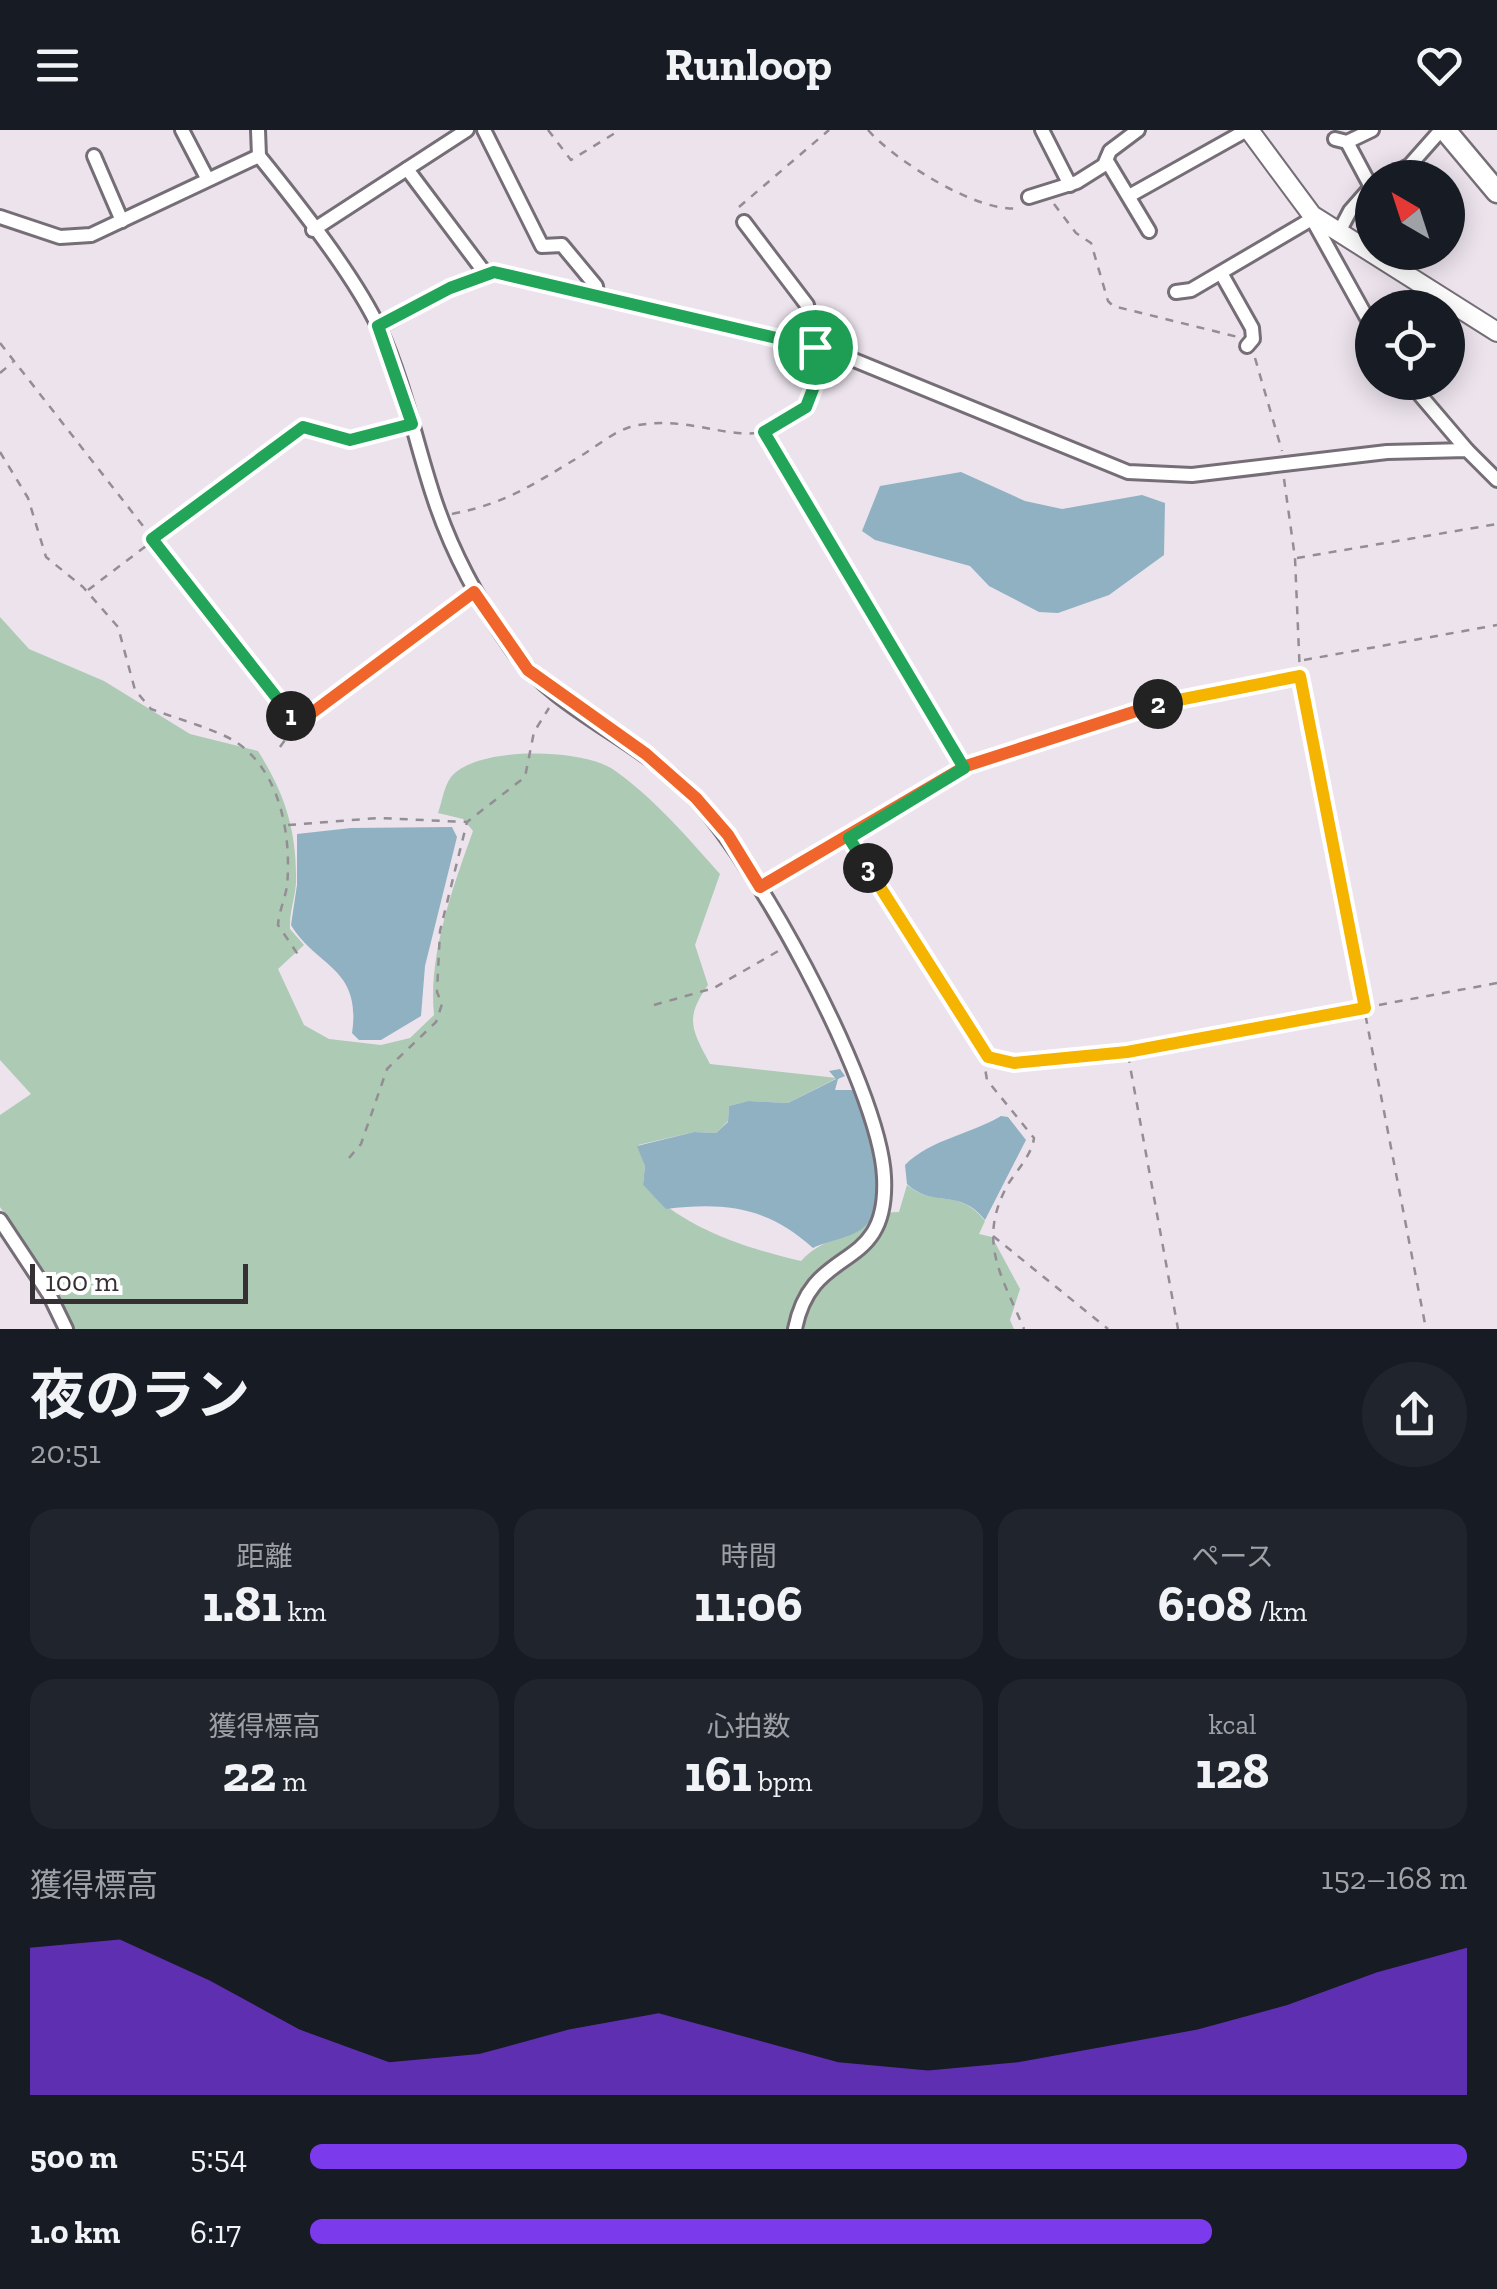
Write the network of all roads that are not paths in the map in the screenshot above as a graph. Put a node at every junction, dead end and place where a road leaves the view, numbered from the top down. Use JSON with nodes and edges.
{"nodes":[{"id":1,"x":182,"y":130,"type":"edge"},
{"id":2,"x":258,"y":130,"type":"edge"},
{"id":3,"x":484,"y":130,"type":"edge"},
{"id":4,"x":1042,"y":130,"type":"edge"},
{"id":5,"x":1138,"y":130,"type":"edge"},
{"id":6,"x":1248,"y":130,"type":"edge"},
{"id":7,"x":1372,"y":130,"type":"edge"},
{"id":8,"x":1443,"y":130,"type":"edge"},
{"id":9,"x":460,"y":132,"type":"edge"},
{"id":10,"x":94,"y":156,"type":"dead end"},
{"id":11,"x":259,"y":156,"type":"junction"},
{"id":12,"x":1415,"y":160,"type":"edge"},
{"id":13,"x":1355,"y":161,"type":"edge"},
{"id":14,"x":1107,"y":162,"type":"junction"},
{"id":15,"x":407,"y":169,"type":"junction"},
{"id":16,"x":207,"y":178,"type":"junction"},
{"id":17,"x":1070,"y":185,"type":"junction"},
{"id":18,"x":1497,"y":192,"type":"edge"},
{"id":19,"x":1129,"y":196,"type":"junction"},
{"id":20,"x":1031,"y":202,"type":"road end"},
{"id":21,"x":1355,"y":210,"type":"edge"},
{"id":22,"x":0,"y":217,"type":"edge"},
{"id":23,"x":1311,"y":217,"type":"junction"},
{"id":24,"x":122,"y":220,"type":"junction"},
{"id":25,"x":744,"y":222,"type":"road end"},
{"id":26,"x":313,"y":230,"type":"junction"},
{"id":27,"x":1149,"y":231,"type":"dead end"},
{"id":28,"x":1340,"y":232,"type":"junction"},
{"id":29,"x":485,"y":272,"type":"junction"},
{"id":30,"x":1220,"y":273,"type":"junction"},
{"id":31,"x":1176,"y":292,"type":"dead end"},
{"id":32,"x":597,"y":293,"type":"junction"},
{"id":33,"x":1355,"y":296,"type":"edge"},
{"id":34,"x":378,"y":326,"type":"junction"},
{"id":35,"x":1497,"y":332,"type":"edge"},
{"id":36,"x":1246,"y":346,"type":"road end"},
{"id":37,"x":821,"y":348,"type":"junction"},
{"id":38,"x":1424,"y":400,"type":"edge"},
{"id":39,"x":1467,"y":450,"type":"junction"},
{"id":40,"x":1497,"y":480,"type":"edge"},
{"id":41,"x":0,"y":1220,"type":"edge"},
{"id":42,"x":66,"y":1329,"type":"edge"},
{"id":43,"x":795,"y":1329,"type":"edge"}],
"edges":[{"from":1,"to":16,"type":"street"},
{"from":2,"to":11,"type":"street"},
{"from":3,"to":32,"type":"street"},
{"from":4,"to":17,"type":"street"},
{"from":5,"to":14,"type":"street"},
{"from":6,"to":19,"type":"street"},
{"from":6,"to":23,"type":"street"},
{"from":7,"to":13,"type":"street"},
{"from":8,"to":12,"type":"street"},
{"from":8,"to":18,"type":"main road"},
{"from":9,"to":15,"type":"street"},
{"from":10,"to":24,"type":"street"},
{"from":11,"to":16,"type":"street"},
{"from":11,"to":26,"type":"street"},
{"from":14,"to":17,"type":"street"},
{"from":14,"to":19,"type":"street"},
{"from":15,"to":26,"type":"street"},
{"from":15,"to":29,"type":"street"},
{"from":16,"to":24,"type":"street"},
{"from":17,"to":20,"type":"street"},
{"from":19,"to":27,"type":"street"},
{"from":21,"to":28,"type":"street"},
{"from":22,"to":24,"type":"street"},
{"from":23,"to":28,"type":"street"},
{"from":23,"to":30,"type":"street"},
{"from":23,"to":33,"type":"street"},
{"from":25,"to":37,"type":"street"},
{"from":26,"to":34,"type":"street"},
{"from":28,"to":35,"type":"street"},
{"from":29,"to":32,"type":"street"},
{"from":29,"to":34,"type":"street"},
{"from":30,"to":31,"type":"street"},
{"from":30,"to":36,"type":"street"},
{"from":32,"to":37,"type":"street"},
{"from":34,"to":43,"type":"street"},
{"from":37,"to":39,"type":"street"},
{"from":38,"to":39,"type":"street"},
{"from":39,"to":40,"type":"street"},
{"from":41,"to":42,"type":"street"}]}
